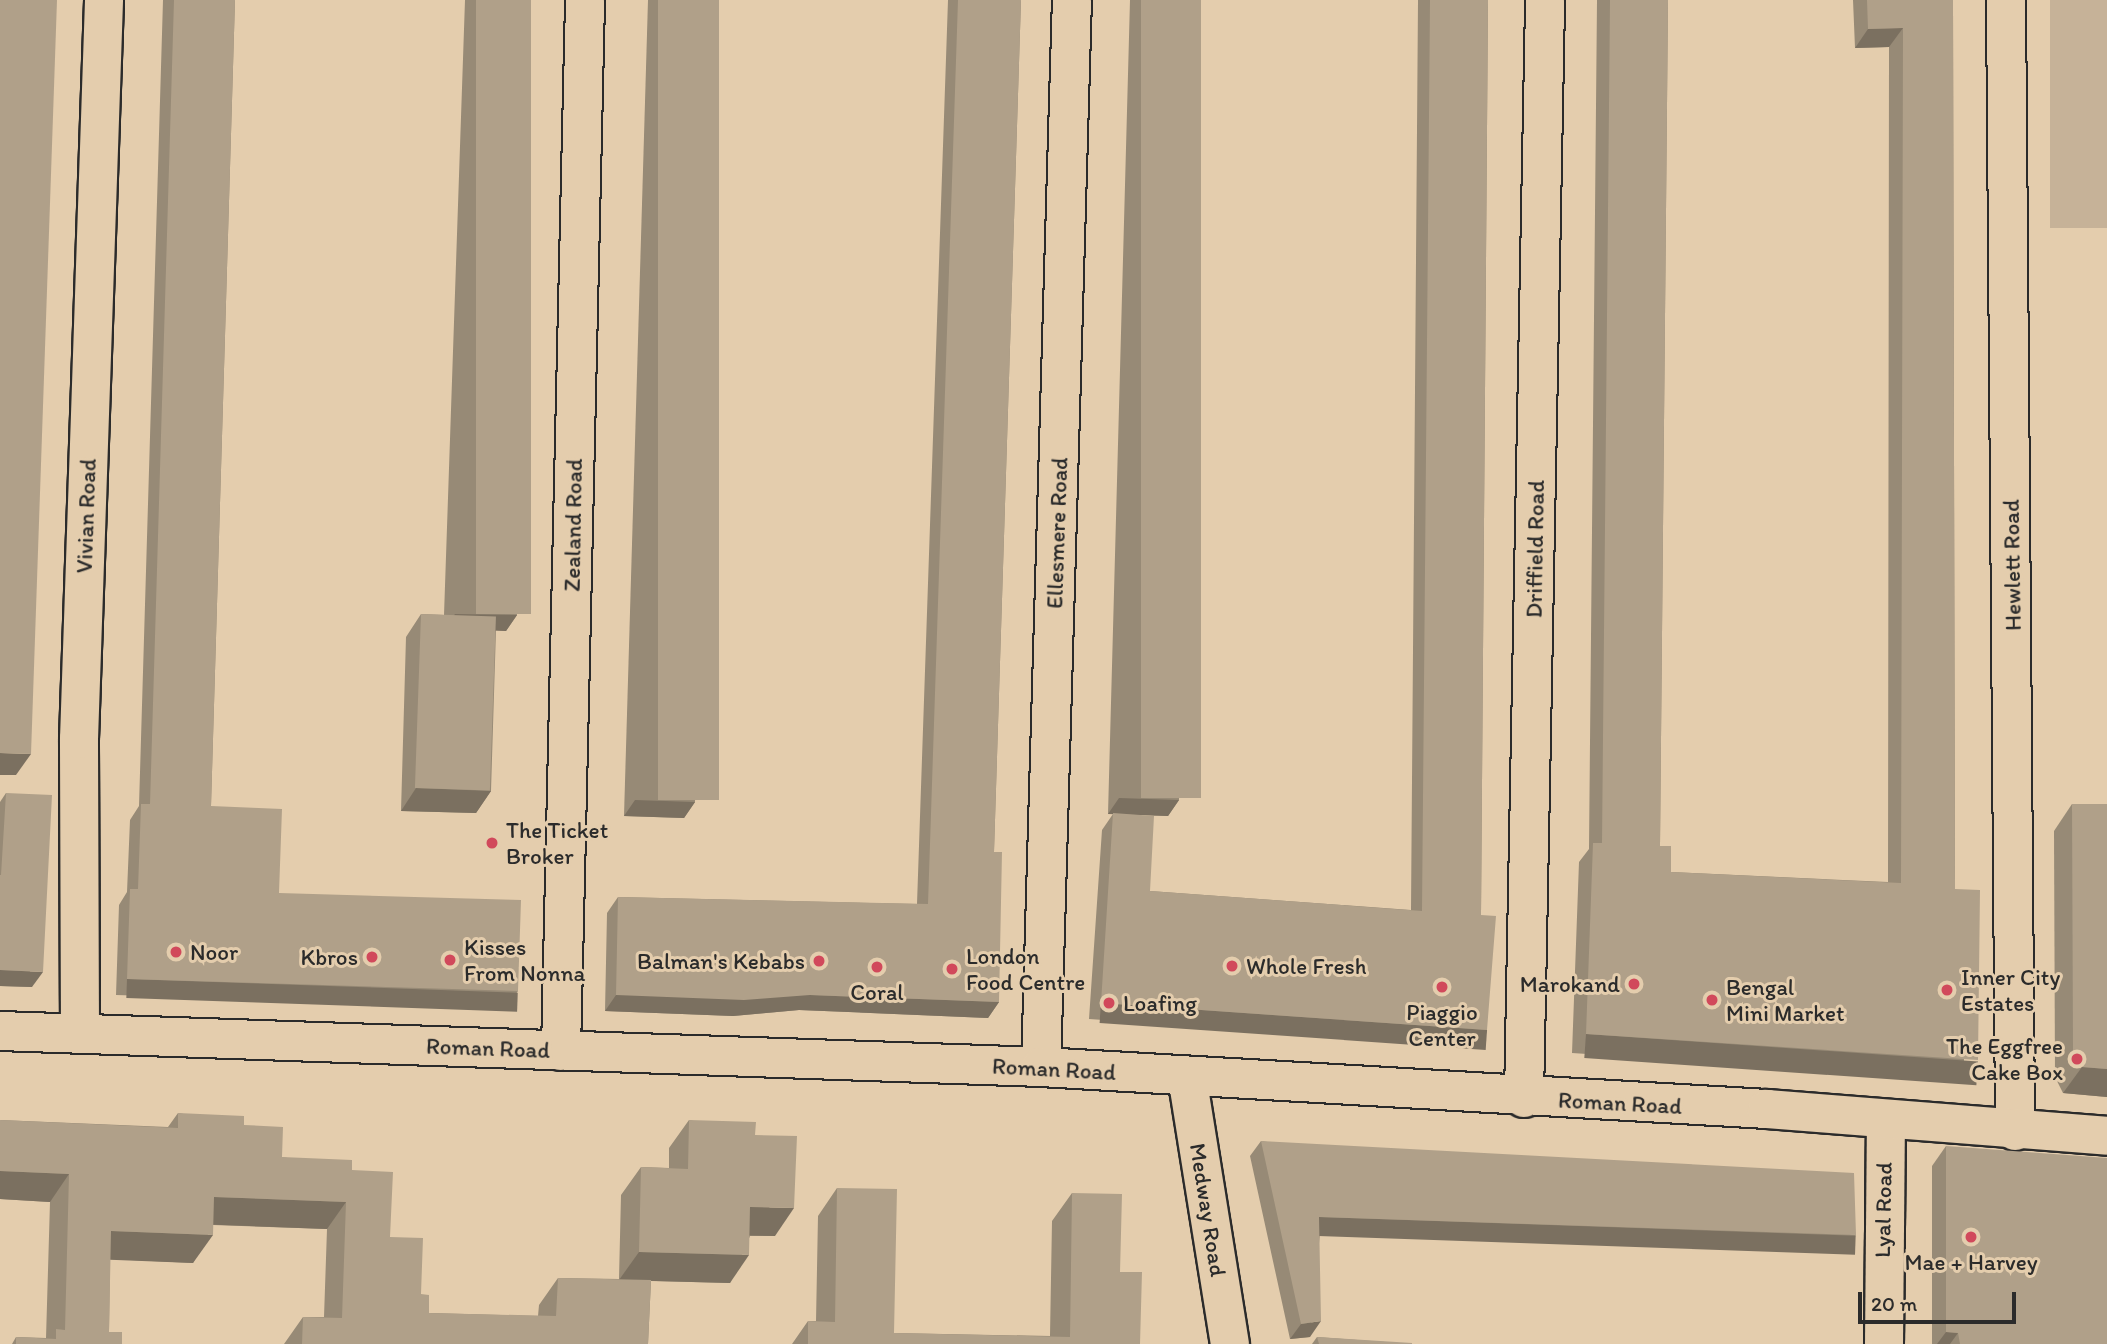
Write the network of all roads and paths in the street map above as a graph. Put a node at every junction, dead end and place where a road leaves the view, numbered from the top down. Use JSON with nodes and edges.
{"nodes":[{"id":1,"x":104,"y":0,"type":"edge"},
{"id":2,"x":585,"y":0,"type":"edge"},
{"id":3,"x":1072,"y":0,"type":"edge"},
{"id":4,"x":1545,"y":0,"type":"edge"},
{"id":5,"x":2006,"y":0,"type":"edge"},
{"id":6,"x":0,"y":1031,"type":"edge"},
{"id":7,"x":80,"y":1033,"type":"junction"},
{"id":8,"x":561,"y":1051,"type":"junction"},
{"id":9,"x":1041,"y":1067,"type":"junction"},
{"id":10,"x":1187,"y":1076,"type":"junction"},
{"id":11,"x":1524,"y":1098,"type":"junction"},
{"id":12,"x":1886,"y":1119,"type":"junction"},
{"id":13,"x":2015,"y":1131,"type":"junction"},
{"id":14,"x":2107,"y":1136,"type":"edge"},
{"id":15,"x":1230,"y":1344,"type":"edge"},
{"id":16,"x":1884,"y":1344,"type":"edge"}],
"edges":[{"from":1,"to":7,"type":"street","name":"Vivian Road"},
{"from":2,"to":8,"type":"street","name":"Zealand Road"},
{"from":3,"to":9,"type":"street","name":"Ellesmere Road"},
{"from":4,"to":11,"type":"street","name":"Driffield Road"},
{"from":5,"to":13,"type":"street","name":"Hewlett Road"},
{"from":6,"to":7,"type":"street","name":"Roman Road"},
{"from":7,"to":8,"type":"street","name":"Roman Road"},
{"from":8,"to":9,"type":"street","name":"Roman Road"},
{"from":9,"to":10,"type":"street","name":"Roman Road"},
{"from":10,"to":11,"type":"street","name":"Roman Road"},
{"from":10,"to":15,"type":"street","name":"Medway Road"},
{"from":11,"to":12,"type":"street","name":"Roman Road"},
{"from":12,"to":13,"type":"street","name":"Roman Road"},
{"from":12,"to":16,"type":"street","name":"Lyal Road"},
{"from":13,"to":14,"type":"street","name":"Roman Road"}]}
